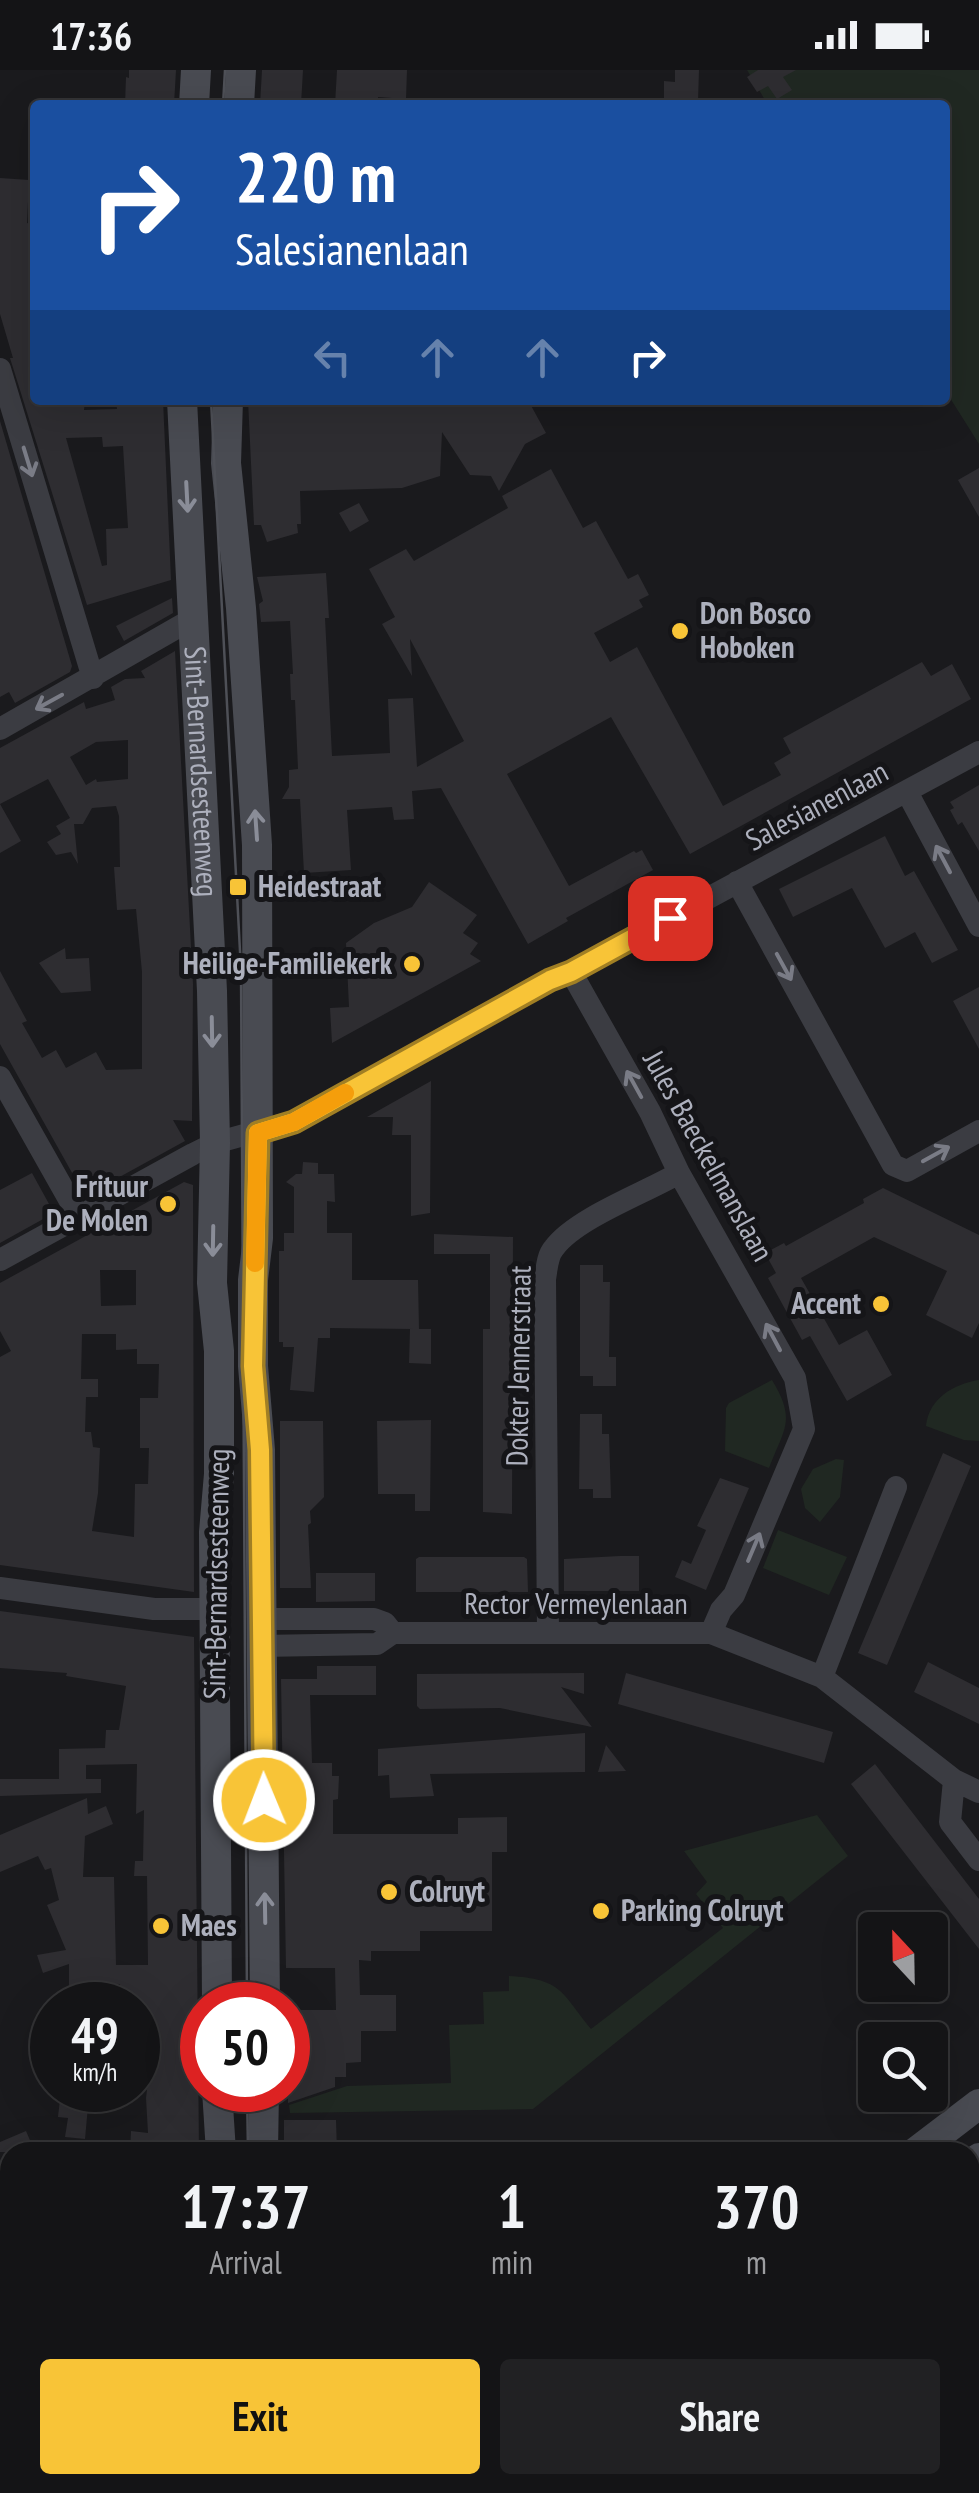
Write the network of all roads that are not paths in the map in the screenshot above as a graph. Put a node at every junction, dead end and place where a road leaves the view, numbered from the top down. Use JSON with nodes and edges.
{"nodes":[{"id":1,"x":196,"y":70,"type":"edge"},
{"id":2,"x":241,"y":70,"type":"edge"},
{"id":3,"x":194,"y":100,"type":"edge"},
{"id":4,"x":239,"y":100,"type":"edge"},
{"id":5,"x":0,"y":369,"type":"edge"},
{"id":6,"x":182,"y":405,"type":"edge"},
{"id":7,"x":228,"y":405,"type":"edge"},
{"id":8,"x":194,"y":618,"type":"junction"},
{"id":9,"x":93,"y":678,"type":"junction"},
{"id":10,"x":0,"y":728,"type":"edge"},
{"id":11,"x":979,"y":752,"type":"edge"},
{"id":12,"x":908,"y":792,"type":"junction"},
{"id":13,"x":737,"y":882,"type":"junction"},
{"id":14,"x":979,"y":926,"type":"edge"},
{"id":15,"x":571,"y":972,"type":"junction"},
{"id":16,"x":0,"y":1078,"type":"edge"},
{"id":17,"x":979,"y":1131,"type":"edge"},
{"id":18,"x":258,"y":1133,"type":"junction"},
{"id":19,"x":215,"y":1143,"type":"junction"},
{"id":20,"x":678,"y":1172,"type":"junction"},
{"id":21,"x":79,"y":1217,"type":"junction"},
{"id":22,"x":0,"y":1260,"type":"edge"},
{"id":23,"x":896,"y":1487,"type":"dead end"},
{"id":24,"x":0,"y":1588,"type":"edge"},
{"id":25,"x":214,"y":1609,"type":"junction"},
{"id":26,"x":314,"y":1619,"type":"junction"},
{"id":27,"x":260,"y":1632,"type":"junction"},
{"id":28,"x":393,"y":1633,"type":"junction"},
{"id":29,"x":548,"y":1633,"type":"junction"},
{"id":30,"x":711,"y":1634,"type":"junction"},
{"id":31,"x":315,"y":1645,"type":"junction"},
{"id":32,"x":822,"y":1676,"type":"junction"},
{"id":33,"x":954,"y":1780,"type":"junction"},
{"id":34,"x":979,"y":1792,"type":"edge"},
{"id":35,"x":979,"y":1860,"type":"edge"},
{"id":36,"x":216,"y":1982,"type":"edge"},
{"id":37,"x":265,"y":1982,"type":"edge"},
{"id":38,"x":979,"y":2104,"type":"edge"},
{"id":39,"x":218,"y":2112,"type":"edge"},
{"id":40,"x":264,"y":2112,"type":"edge"},
{"id":41,"x":220,"y":2142,"type":"edge"},
{"id":42,"x":263,"y":2142,"type":"edge"},
{"id":43,"x":929,"y":2142,"type":"edge"}],
"edges":[{"from":1,"to":3,"type":"main road"},
{"from":2,"to":4,"type":"main road"},
{"from":5,"to":9,"type":"street","one_way":true},
{"from":6,"to":8,"type":"main road","name":"Sint-Bernardsesteenweg","one_way":true},
{"from":18,"to":7,"type":"main road","name":"Sint-Bernardsesteenweg","one_way":true},
{"from":8,"to":9,"type":"street"},
{"from":8,"to":19,"type":"main road","name":"Sint-Bernardsesteenweg","one_way":true},
{"from":9,"to":10,"type":"street","one_way":true},
{"from":11,"to":12,"type":"street","name":"Salesianenlaan"},
{"from":12,"to":13,"type":"street","name":"Salesianenlaan"},
{"from":14,"to":12,"type":"street","one_way":true},
{"from":13,"to":15,"type":"street","name":"Salesianenlaan"},
{"from":13,"to":17,"type":"street","one_way":true},
{"from":15,"to":18,"type":"street","name":"Salesianenlaan"},
{"from":20,"to":15,"type":"street","name":"Jules Baeckelmanslaan","one_way":true},
{"from":16,"to":21,"type":"street"},
{"from":18,"to":19,"type":"street"},
{"from":18,"to":27,"type":"main road","name":"Sint-Bernardsesteenweg"},
{"from":19,"to":21,"type":"street"},
{"from":19,"to":25,"type":"main road","name":"Sint-Bernardsesteenweg","one_way":true},
{"from":20,"to":29,"type":"street","name":"Dokter Jennerstraat"},
{"from":30,"to":20,"type":"street","name":"Jules Baeckelmanslaan","one_way":true},
{"from":21,"to":22,"type":"street"},
{"from":23,"to":32,"type":"street"},
{"from":24,"to":25,"type":"street"},
{"from":25,"to":36,"type":"main road","name":"Sint-Bernardsesteenweg"},
{"from":26,"to":27,"type":"street","name":"Rector Vermeylenlaan"},
{"from":26,"to":28,"type":"street","name":"Rector Vermeylenlaan"},
{"from":26,"to":31,"type":"street"},
{"from":27,"to":31,"type":"street","name":"Rector Vermeylenlaan"},
{"from":37,"to":27,"type":"main road","name":"Sint-Bernardsesteenweg","one_way":true},
{"from":28,"to":29,"type":"street","name":"Rector Vermeylenlaan"},
{"from":28,"to":31,"type":"street","name":"Rector Vermeylenlaan"},
{"from":29,"to":30,"type":"street","name":"Rector Vermeylenlaan"},
{"from":30,"to":32,"type":"street","name":"Rector Vermeylenlaan"},
{"from":32,"to":33,"type":"street","name":"Rector Vermeylenlaan"},
{"from":33,"to":34,"type":"street","name":"Rector Vermeylenlaan"},
{"from":33,"to":35,"type":"street"},
{"from":38,"to":43,"type":"main road"},
{"from":39,"to":41,"type":"main road"},
{"from":40,"to":42,"type":"main road"}]}
